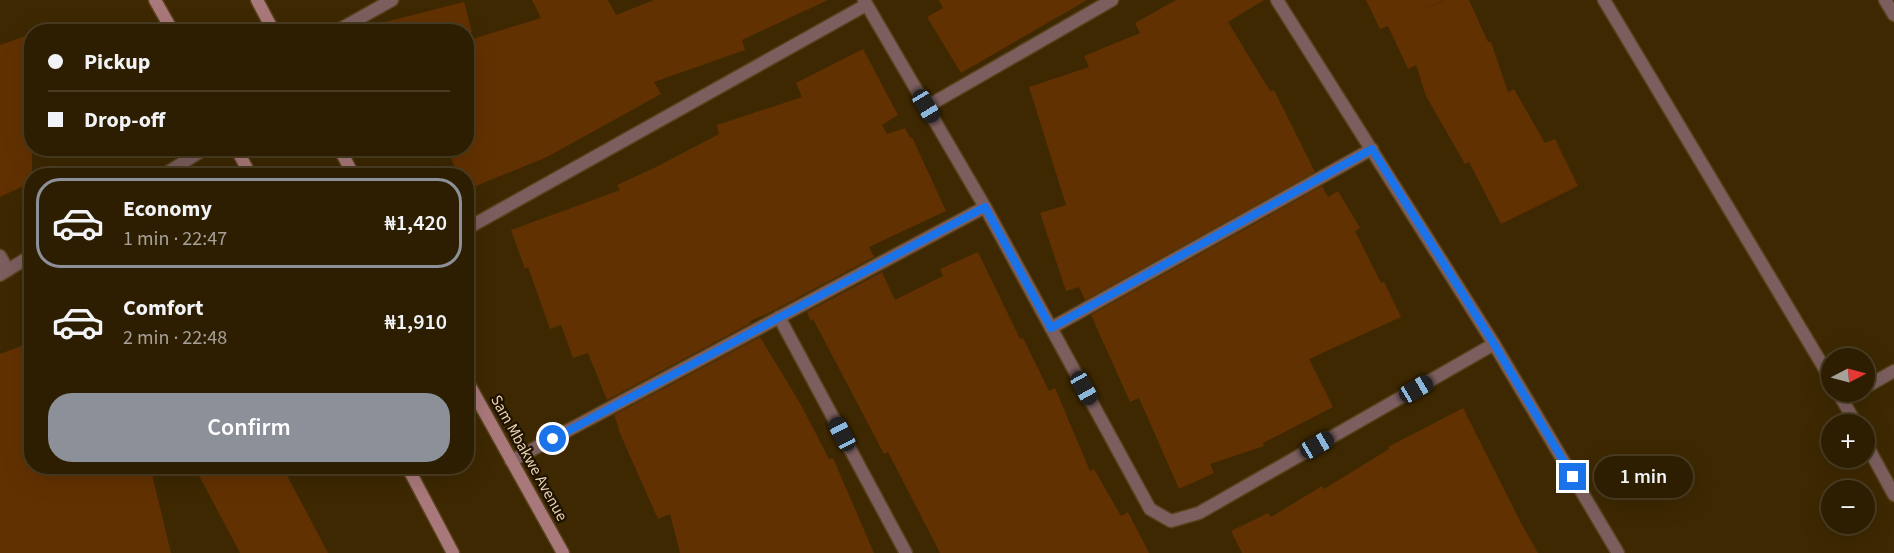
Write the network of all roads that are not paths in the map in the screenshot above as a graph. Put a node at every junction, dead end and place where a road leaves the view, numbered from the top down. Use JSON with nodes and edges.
{"nodes":[{"id":1,"x":155,"y":0,"type":"edge"},
{"id":2,"x":257,"y":0,"type":"edge"},
{"id":3,"x":392,"y":0,"type":"edge"},
{"id":4,"x":1112,"y":0,"type":"edge"},
{"id":5,"x":1277,"y":0,"type":"edge"},
{"id":6,"x":1604,"y":0,"type":"edge"},
{"id":7,"x":1885,"y":0,"type":"edge"},
{"id":8,"x":865,"y":2,"type":"edge"},
{"id":9,"x":1894,"y":15,"type":"edge"},
{"id":10,"x":168,"y":24,"type":"edge"},
{"id":11,"x":270,"y":24,"type":"edge"},
{"id":12,"x":349,"y":24,"type":"edge"},
{"id":13,"x":926,"y":106,"type":"junction"},
{"id":14,"x":1372,"y":149,"type":"junction"},
{"id":15,"x":193,"y":156,"type":"edge"},
{"id":16,"x":175,"y":168,"type":"edge"},
{"id":17,"x":985,"y":207,"type":"junction"},
{"id":18,"x":474,"y":224,"type":"edge"},
{"id":19,"x":0,"y":256,"type":"edge"},
{"id":20,"x":24,"y":260,"type":"edge"},
{"id":21,"x":4,"y":272,"type":"edge"},
{"id":22,"x":779,"y":317,"type":"junction"},
{"id":23,"x":1051,"y":328,"type":"junction"},
{"id":24,"x":1494,"y":344,"type":"junction"},
{"id":25,"x":1821,"y":363,"type":"edge"},
{"id":26,"x":1894,"y":371,"type":"edge"},
{"id":27,"x":1875,"y":382,"type":"edge"},
{"id":28,"x":474,"y":394,"type":"edge"},
{"id":29,"x":1875,"y":460,"type":"edge"},
{"id":30,"x":511,"y":461,"type":"junction"},
{"id":31,"x":410,"y":474,"type":"edge"},
{"id":32,"x":1894,"y":495,"type":"edge"},
{"id":33,"x":453,"y":553,"type":"edge"},
{"id":34,"x":563,"y":553,"type":"edge"},
{"id":35,"x":906,"y":553,"type":"edge"},
{"id":36,"x":1618,"y":553,"type":"edge"}],
"edges":[{"from":1,"to":10,"type":"main road"},
{"from":2,"to":11,"type":"main road"},
{"from":3,"to":12,"type":"street"},
{"from":4,"to":13,"type":"street"},
{"from":5,"to":14,"type":"street"},
{"from":6,"to":25,"type":"street"},
{"from":7,"to":9,"type":"street"},
{"from":8,"to":13,"type":"street"},
{"from":8,"to":18,"type":"street"},
{"from":13,"to":17,"type":"street"},
{"from":14,"to":23,"type":"street"},
{"from":14,"to":24,"type":"street"},
{"from":15,"to":16,"type":"street"},
{"from":17,"to":22,"type":"street"},
{"from":17,"to":23,"type":"street"},
{"from":19,"to":21,"type":"street"},
{"from":20,"to":21,"type":"street"},
{"from":22,"to":30,"type":"street"},
{"from":22,"to":35,"type":"street"},
{"from":23,"to":24,"type":"street"},
{"from":24,"to":36,"type":"street"},
{"from":26,"to":27,"type":"street"},
{"from":28,"to":30,"type":"main road","name":"Sam Mbakwe Avenue"},
{"from":29,"to":32,"type":"street"},
{"from":30,"to":34,"type":"main road","name":"Sam Mbakwe Avenue"},
{"from":31,"to":33,"type":"main road"}]}
